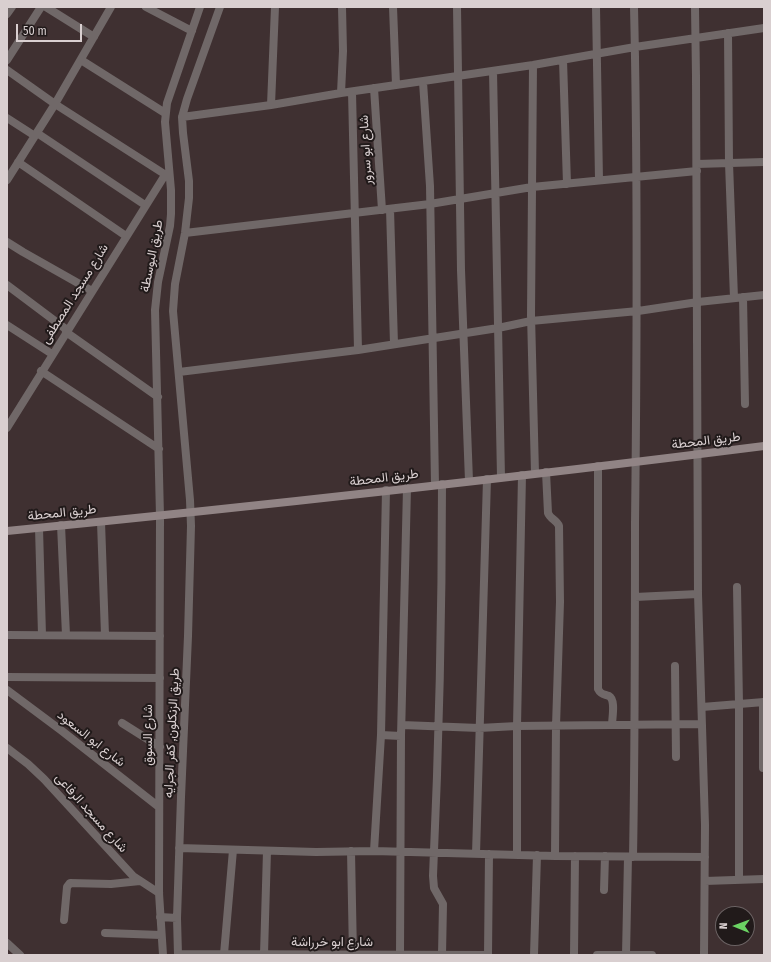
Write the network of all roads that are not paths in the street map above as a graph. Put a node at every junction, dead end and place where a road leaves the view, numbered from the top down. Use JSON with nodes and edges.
{"nodes":[{"id":1,"x":12,"y":7,"type":"edge"},
{"id":2,"x":41,"y":7,"type":"edge"},
{"id":3,"x":46,"y":7,"type":"edge"},
{"id":4,"x":111,"y":7,"type":"edge"},
{"id":5,"x":146,"y":7,"type":"edge"},
{"id":6,"x":200,"y":7,"type":"edge"},
{"id":7,"x":220,"y":7,"type":"edge"},
{"id":8,"x":275,"y":7,"type":"edge"},
{"id":9,"x":342,"y":7,"type":"edge"},
{"id":10,"x":393,"y":7,"type":"edge"},
{"id":11,"x":457,"y":7,"type":"edge"},
{"id":12,"x":596,"y":7,"type":"edge"},
{"id":13,"x":634,"y":7,"type":"edge"},
{"id":14,"x":695,"y":7,"type":"edge"},
{"id":15,"x":7,"y":14,"type":"edge"},
{"id":16,"x":764,"y":28,"type":"edge"},
{"id":17,"x":192,"y":32,"type":"junction"},
{"id":18,"x":728,"y":33,"type":"junction"},
{"id":19,"x":94,"y":37,"type":"junction"},
{"id":20,"x":695,"y":38,"type":"junction"},
{"id":21,"x":635,"y":47,"type":"junction"},
{"id":22,"x":597,"y":54,"type":"junction"},
{"id":23,"x":7,"y":60,"type":"edge"},
{"id":24,"x":80,"y":60,"type":"junction"},
{"id":25,"x":563,"y":60,"type":"junction"},
{"id":26,"x":533,"y":65,"type":"junction"},
{"id":27,"x":7,"y":70,"type":"edge"},
{"id":28,"x":493,"y":71,"type":"junction"},
{"id":29,"x":458,"y":76,"type":"junction"},
{"id":30,"x":423,"y":82,"type":"junction"},
{"id":31,"x":396,"y":85,"type":"junction"},
{"id":32,"x":374,"y":88,"type":"junction"},
{"id":33,"x":352,"y":92,"type":"junction"},
{"id":34,"x":342,"y":93,"type":"junction"},
{"id":35,"x":55,"y":104,"type":"junction"},
{"id":36,"x":271,"y":105,"type":"junction"},
{"id":37,"x":165,"y":112,"type":"junction"},
{"id":38,"x":182,"y":117,"type":"junction"},
{"id":39,"x":7,"y":118,"type":"edge"},
{"id":40,"x":36,"y":134,"type":"junction"},
{"id":41,"x":18,"y":162,"type":"junction"},
{"id":42,"x":764,"y":162,"type":"edge"},
{"id":43,"x":729,"y":163,"type":"junction"},
{"id":44,"x":697,"y":168,"type":"junction"},
{"id":45,"x":167,"y":176,"type":"junction"},
{"id":46,"x":637,"y":176,"type":"junction"},
{"id":47,"x":7,"y":180,"type":"edge"},
{"id":48,"x":599,"y":180,"type":"junction"},
{"id":49,"x":567,"y":184,"type":"junction"},
{"id":50,"x":532,"y":187,"type":"junction"},
{"id":51,"x":495,"y":193,"type":"junction"},
{"id":52,"x":460,"y":199,"type":"junction"},
{"id":53,"x":430,"y":204,"type":"junction"},
{"id":54,"x":145,"y":205,"type":"junction"},
{"id":55,"x":386,"y":209,"type":"junction"},
{"id":56,"x":355,"y":213,"type":"junction"},
{"id":57,"x":185,"y":233,"type":"junction"},
{"id":58,"x":126,"y":236,"type":"junction"},
{"id":59,"x":7,"y":242,"type":"edge"},
{"id":60,"x":7,"y":285,"type":"edge"},
{"id":61,"x":92,"y":290,"type":"junction"},
{"id":62,"x":764,"y":295,"type":"edge"},
{"id":63,"x":744,"y":297,"type":"junction"},
{"id":64,"x":734,"y":298,"type":"junction"},
{"id":65,"x":698,"y":302,"type":"junction"},
{"id":66,"x":638,"y":311,"type":"junction"},
{"id":67,"x":531,"y":321,"type":"junction"},
{"id":68,"x":7,"y":325,"type":"edge"},
{"id":69,"x":498,"y":328,"type":"junction"},
{"id":70,"x":66,"y":331,"type":"junction"},
{"id":71,"x":464,"y":333,"type":"junction"},
{"id":72,"x":432,"y":339,"type":"junction"},
{"id":73,"x":394,"y":344,"type":"junction"},
{"id":74,"x":358,"y":350,"type":"junction"},
{"id":75,"x":52,"y":354,"type":"junction"},
{"id":76,"x":41,"y":371,"type":"junction"},
{"id":77,"x":179,"y":372,"type":"junction"},
{"id":78,"x":158,"y":397,"type":"junction"},
{"id":79,"x":745,"y":404,"type":"dead end"},
{"id":80,"x":7,"y":410,"type":"edge"},
{"id":81,"x":14,"y":415,"type":"junction"},
{"id":82,"x":7,"y":428,"type":"edge"},
{"id":83,"x":764,"y":446,"type":"edge"},
{"id":84,"x":159,"y":449,"type":"junction"},
{"id":85,"x":698,"y":454,"type":"junction"},
{"id":86,"x":636,"y":462,"type":"junction"},
{"id":87,"x":598,"y":466,"type":"junction"},
{"id":88,"x":546,"y":472,"type":"junction"},
{"id":89,"x":535,"y":473,"type":"junction"},
{"id":90,"x":522,"y":475,"type":"junction"},
{"id":91,"x":501,"y":477,"type":"junction"},
{"id":92,"x":487,"y":479,"type":"junction"},
{"id":93,"x":469,"y":481,"type":"junction"},
{"id":94,"x":438,"y":484,"type":"junction"},
{"id":95,"x":407,"y":488,"type":"junction"},
{"id":96,"x":386,"y":490,"type":"junction"},
{"id":97,"x":190,"y":513,"type":"junction"},
{"id":98,"x":160,"y":516,"type":"junction"},
{"id":99,"x":101,"y":522,"type":"junction"},
{"id":100,"x":61,"y":525,"type":"junction"},
{"id":101,"x":39,"y":528,"type":"junction"},
{"id":102,"x":7,"y":531,"type":"edge"},
{"id":103,"x":737,"y":587,"type":"dead end"},
{"id":104,"x":698,"y":594,"type":"junction"},
{"id":105,"x":635,"y":597,"type":"junction"},
{"id":106,"x":7,"y":635,"type":"edge"},
{"id":107,"x":42,"y":635,"type":"junction"},
{"id":108,"x":66,"y":635,"type":"junction"},
{"id":109,"x":105,"y":635,"type":"junction"},
{"id":110,"x":160,"y":636,"type":"junction"},
{"id":111,"x":676,"y":666,"type":"dead end"},
{"id":112,"x":7,"y":677,"type":"edge"},
{"id":113,"x":160,"y":678,"type":"junction"},
{"id":114,"x":7,"y":690,"type":"edge"},
{"id":115,"x":763,"y":702,"type":"edge"},
{"id":116,"x":739,"y":704,"type":"junction"},
{"id":117,"x":702,"y":708,"type":"junction"},
{"id":118,"x":122,"y":723,"type":"dead end"},
{"id":119,"x":702,"y":724,"type":"junction"},
{"id":120,"x":402,"y":725,"type":"junction"},
{"id":121,"x":612,"y":725,"type":"junction"},
{"id":122,"x":636,"y":725,"type":"junction"},
{"id":123,"x":676,"y":725,"type":"junction"},
{"id":124,"x":438,"y":726,"type":"junction"},
{"id":125,"x":517,"y":726,"type":"junction"},
{"id":126,"x":556,"y":726,"type":"junction"},
{"id":127,"x":479,"y":728,"type":"junction"},
{"id":128,"x":380,"y":735,"type":"junction"},
{"id":129,"x":401,"y":736,"type":"junction"},
{"id":130,"x":160,"y":747,"type":"junction"},
{"id":131,"x":7,"y":748,"type":"edge"},
{"id":132,"x":676,"y":757,"type":"dead end"},
{"id":133,"x":763,"y":768,"type":"edge"},
{"id":134,"x":159,"y":807,"type":"junction"},
{"id":135,"x":179,"y":848,"type":"junction"},
{"id":136,"x":233,"y":850,"type":"junction"},
{"id":137,"x":267,"y":851,"type":"junction"},
{"id":138,"x":351,"y":851,"type":"junction"},
{"id":139,"x":374,"y":851,"type":"junction"},
{"id":140,"x":400,"y":852,"type":"junction"},
{"id":141,"x":434,"y":852,"type":"junction"},
{"id":142,"x":476,"y":854,"type":"junction"},
{"id":143,"x":488,"y":854,"type":"junction"},
{"id":144,"x":517,"y":855,"type":"junction"},
{"id":145,"x":537,"y":855,"type":"junction"},
{"id":146,"x":555,"y":856,"type":"junction"},
{"id":147,"x":575,"y":856,"type":"junction"},
{"id":148,"x":605,"y":856,"type":"junction"},
{"id":149,"x":631,"y":857,"type":"junction"},
{"id":150,"x":705,"y":857,"type":"junction"},
{"id":151,"x":764,"y":879,"type":"edge"},
{"id":152,"x":739,"y":880,"type":"junction"},
{"id":153,"x":140,"y":881,"type":"junction"},
{"id":154,"x":705,"y":881,"type":"junction"},
{"id":155,"x":604,"y":890,"type":"dead end"},
{"id":156,"x":159,"y":893,"type":"junction"},
{"id":157,"x":160,"y":917,"type":"junction"},
{"id":158,"x":177,"y":918,"type":"junction"},
{"id":159,"x":64,"y":920,"type":"dead end"},
{"id":160,"x":105,"y":933,"type":"dead end"},
{"id":161,"x":161,"y":935,"type":"junction"},
{"id":162,"x":7,"y":943,"type":"edge"},
{"id":163,"x":178,"y":954,"type":"edge"},
{"id":164,"x":224,"y":954,"type":"edge"},
{"id":165,"x":264,"y":954,"type":"edge"},
{"id":166,"x":20,"y":955,"type":"edge"},
{"id":167,"x":163,"y":955,"type":"edge"},
{"id":168,"x":330,"y":955,"type":"edge"},
{"id":169,"x":352,"y":955,"type":"edge"},
{"id":170,"x":371,"y":955,"type":"edge"},
{"id":171,"x":400,"y":955,"type":"edge"},
{"id":172,"x":442,"y":955,"type":"edge"},
{"id":173,"x":486,"y":955,"type":"edge"},
{"id":174,"x":534,"y":955,"type":"edge"},
{"id":175,"x":574,"y":955,"type":"edge"},
{"id":176,"x":596,"y":955,"type":"edge"},
{"id":177,"x":626,"y":955,"type":"edge"},
{"id":178,"x":652,"y":955,"type":"edge"},
{"id":179,"x":704,"y":955,"type":"edge"}],
"edges":[{"from":1,"to":15,"type":"street"},
{"from":2,"to":23,"type":"street"},
{"from":3,"to":19,"type":"street"},
{"from":4,"to":19,"type":"street"},
{"from":5,"to":17,"type":"street"},
{"from":6,"to":17,"type":"street","name":"طريق البوسطة"},
{"from":7,"to":38,"type":"street"},
{"from":8,"to":36,"type":"street"},
{"from":9,"to":34,"type":"street"},
{"from":10,"to":31,"type":"street"},
{"from":11,"to":29,"type":"street"},
{"from":12,"to":22,"type":"street"},
{"from":13,"to":21,"type":"street"},
{"from":14,"to":20,"type":"street"},
{"from":16,"to":18,"type":"street"},
{"from":17,"to":37,"type":"street","name":"طريق البوسطة"},
{"from":18,"to":20,"type":"street"},
{"from":18,"to":43,"type":"street"},
{"from":19,"to":24,"type":"street"},
{"from":20,"to":21,"type":"street"},
{"from":20,"to":44,"type":"street"},
{"from":21,"to":22,"type":"street"},
{"from":21,"to":46,"type":"street"},
{"from":22,"to":25,"type":"street"},
{"from":22,"to":48,"type":"street"},
{"from":24,"to":35,"type":"street"},
{"from":24,"to":37,"type":"street"},
{"from":25,"to":26,"type":"street"},
{"from":25,"to":49,"type":"street"},
{"from":26,"to":28,"type":"street"},
{"from":26,"to":50,"type":"street"},
{"from":27,"to":35,"type":"street"},
{"from":28,"to":29,"type":"street"},
{"from":28,"to":51,"type":"street"},
{"from":29,"to":30,"type":"street"},
{"from":29,"to":52,"type":"street"},
{"from":30,"to":31,"type":"street"},
{"from":30,"to":53,"type":"street"},
{"from":31,"to":32,"type":"street"},
{"from":32,"to":33,"type":"street"},
{"from":32,"to":55,"type":"street","name":"شارع ابو سرور"},
{"from":33,"to":34,"type":"street"},
{"from":33,"to":56,"type":"street"},
{"from":34,"to":36,"type":"street"},
{"from":35,"to":40,"type":"street"},
{"from":35,"to":45,"type":"street"},
{"from":36,"to":38,"type":"street"},
{"from":37,"to":45,"type":"street","name":"طريق البوسطة"},
{"from":38,"to":57,"type":"street"},
{"from":39,"to":40,"type":"street"},
{"from":40,"to":41,"type":"street"},
{"from":40,"to":54,"type":"street"},
{"from":41,"to":47,"type":"street"},
{"from":41,"to":58,"type":"street"},
{"from":42,"to":43,"type":"street"},
{"from":43,"to":44,"type":"street"},
{"from":43,"to":64,"type":"street"},
{"from":44,"to":46,"type":"street"},
{"from":44,"to":65,"type":"street"},
{"from":45,"to":54,"type":"street","name":"شارع مسجد المصطفى"},
{"from":45,"to":78,"type":"street","name":"طريق البوسطة"},
{"from":46,"to":48,"type":"street"},
{"from":46,"to":66,"type":"street"},
{"from":48,"to":49,"type":"street"},
{"from":49,"to":50,"type":"street"},
{"from":50,"to":51,"type":"street"},
{"from":50,"to":67,"type":"street"},
{"from":51,"to":52,"type":"street"},
{"from":51,"to":69,"type":"street"},
{"from":52,"to":53,"type":"street"},
{"from":52,"to":71,"type":"street"},
{"from":53,"to":55,"type":"street"},
{"from":53,"to":72,"type":"street"},
{"from":54,"to":58,"type":"street","name":"شارع مسجد المصطفى"},
{"from":55,"to":56,"type":"street"},
{"from":55,"to":73,"type":"street","name":"شارع ابو سرور"},
{"from":56,"to":57,"type":"street"},
{"from":56,"to":74,"type":"street"},
{"from":57,"to":77,"type":"street"},
{"from":58,"to":61,"type":"street","name":"شارع مسجد المصطفى"},
{"from":59,"to":61,"type":"street"},
{"from":60,"to":70,"type":"street"},
{"from":61,"to":70,"type":"street","name":"شارع مسجد المصطفى"},
{"from":62,"to":63,"type":"street"},
{"from":63,"to":64,"type":"street"},
{"from":63,"to":79,"type":"street"},
{"from":64,"to":65,"type":"street"},
{"from":65,"to":66,"type":"street"},
{"from":65,"to":85,"type":"street"},
{"from":66,"to":67,"type":"street"},
{"from":66,"to":86,"type":"street"},
{"from":67,"to":69,"type":"street"},
{"from":67,"to":89,"type":"street"},
{"from":68,"to":75,"type":"street"},
{"from":69,"to":71,"type":"street"},
{"from":69,"to":91,"type":"street"},
{"from":70,"to":75,"type":"street","name":"شارع مسجد المصطفى"},
{"from":70,"to":78,"type":"street"},
{"from":71,"to":72,"type":"street"},
{"from":71,"to":93,"type":"street"},
{"from":72,"to":73,"type":"street"},
{"from":72,"to":94,"type":"street"},
{"from":73,"to":74,"type":"street"},
{"from":74,"to":77,"type":"street"},
{"from":75,"to":76,"type":"street","name":"شارع مسجد المصطفى"},
{"from":76,"to":81,"type":"street","name":"شارع مسجد المصطفى"},
{"from":76,"to":84,"type":"street"},
{"from":77,"to":97,"type":"street"},
{"from":78,"to":84,"type":"street","name":"طريق البوسطة"},
{"from":80,"to":81,"type":"street"},
{"from":81,"to":82,"type":"street","name":"شارع مسجد المصطفى"},
{"from":83,"to":85,"type":"street","name":"طريق المحطة"},
{"from":84,"to":98,"type":"street","name":"طريق البوسطة"},
{"from":85,"to":86,"type":"street","name":"طريق المحطة"},
{"from":85,"to":104,"type":"street"},
{"from":86,"to":87,"type":"street","name":"طريق المحطة"},
{"from":86,"to":105,"type":"street"},
{"from":87,"to":88,"type":"street","name":"طريق المحطة"},
{"from":87,"to":121,"type":"street"},
{"from":88,"to":89,"type":"street","name":"طريق المحطة"},
{"from":88,"to":126,"type":"street"},
{"from":89,"to":90,"type":"street","name":"طريق المحطة"},
{"from":90,"to":91,"type":"street","name":"طريق المحطة"},
{"from":90,"to":125,"type":"street"},
{"from":91,"to":92,"type":"street","name":"طريق المحطة"},
{"from":92,"to":93,"type":"street","name":"طريق المحطة"},
{"from":92,"to":127,"type":"street"},
{"from":93,"to":94,"type":"street","name":"طريق المحطة"},
{"from":94,"to":95,"type":"street","name":"طريق المحطة"},
{"from":94,"to":124,"type":"street"},
{"from":95,"to":96,"type":"street","name":"طريق المحطة"},
{"from":95,"to":120,"type":"street"},
{"from":96,"to":97,"type":"street","name":"طريق المحطة"},
{"from":96,"to":128,"type":"street"},
{"from":97,"to":98,"type":"street","name":"طريق المحطة"},
{"from":97,"to":135,"type":"street","name":"طريق الزنكلون, كفر الجرايه"},
{"from":98,"to":99,"type":"street","name":"طريق المحطة"},
{"from":98,"to":110,"type":"street","name":"شارع السوق"},
{"from":99,"to":100,"type":"street","name":"طريق المحطة"},
{"from":99,"to":109,"type":"street"},
{"from":100,"to":101,"type":"street","name":"طريق المحطة"},
{"from":100,"to":108,"type":"street"},
{"from":101,"to":102,"type":"street","name":"طريق المحطة"},
{"from":101,"to":107,"type":"street"},
{"from":103,"to":116,"type":"street"},
{"from":104,"to":105,"type":"street"},
{"from":104,"to":117,"type":"street"},
{"from":105,"to":122,"type":"street"},
{"from":106,"to":107,"type":"street"},
{"from":107,"to":108,"type":"street"},
{"from":108,"to":109,"type":"street"},
{"from":109,"to":110,"type":"street"},
{"from":110,"to":113,"type":"street","name":"شارع السوق"},
{"from":111,"to":123,"type":"street"},
{"from":112,"to":113,"type":"street"},
{"from":113,"to":130,"type":"street","name":"شارع السوق"},
{"from":114,"to":134,"type":"street","name":"شارع ابو السعود"},
{"from":115,"to":116,"type":"street"},
{"from":115,"to":133,"type":"street"},
{"from":116,"to":117,"type":"street"},
{"from":116,"to":152,"type":"street"},
{"from":117,"to":119,"type":"street"},
{"from":118,"to":130,"type":"street"},
{"from":119,"to":123,"type":"street"},
{"from":119,"to":150,"type":"street"},
{"from":120,"to":124,"type":"street"},
{"from":120,"to":129,"type":"street"},
{"from":121,"to":122,"type":"street"},
{"from":121,"to":126,"type":"street"},
{"from":122,"to":123,"type":"street"},
{"from":122,"to":149,"type":"street"},
{"from":123,"to":132,"type":"street"},
{"from":124,"to":127,"type":"street"},
{"from":124,"to":141,"type":"street"},
{"from":125,"to":126,"type":"street"},
{"from":125,"to":127,"type":"street"},
{"from":125,"to":144,"type":"street"},
{"from":126,"to":146,"type":"street"},
{"from":127,"to":142,"type":"street"},
{"from":128,"to":129,"type":"street"},
{"from":128,"to":139,"type":"street"},
{"from":129,"to":140,"type":"street"},
{"from":130,"to":134,"type":"street","name":"شارع السوق"},
{"from":131,"to":153,"type":"street","name":"شارع مسجد الرفاعى"},
{"from":134,"to":156,"type":"street","name":"شارع السوق"},
{"from":135,"to":136,"type":"street"},
{"from":135,"to":158,"type":"street","name":"طريق الزنكلون, كفر الجرايه"},
{"from":136,"to":137,"type":"street"},
{"from":136,"to":164,"type":"street"},
{"from":137,"to":138,"type":"street"},
{"from":137,"to":165,"type":"street"},
{"from":138,"to":139,"type":"street"},
{"from":138,"to":169,"type":"street"},
{"from":139,"to":140,"type":"street"},
{"from":140,"to":141,"type":"street"},
{"from":140,"to":171,"type":"street"},
{"from":141,"to":142,"type":"street"},
{"from":141,"to":172,"type":"street"},
{"from":142,"to":143,"type":"street"},
{"from":143,"to":144,"type":"street"},
{"from":143,"to":173,"type":"street"},
{"from":144,"to":145,"type":"street"},
{"from":145,"to":146,"type":"street"},
{"from":145,"to":174,"type":"street"},
{"from":146,"to":147,"type":"street"},
{"from":147,"to":148,"type":"street"},
{"from":147,"to":175,"type":"street"},
{"from":148,"to":149,"type":"street"},
{"from":148,"to":155,"type":"street"},
{"from":149,"to":150,"type":"street"},
{"from":149,"to":177,"type":"street"},
{"from":150,"to":154,"type":"street"},
{"from":151,"to":152,"type":"street"},
{"from":152,"to":154,"type":"street"},
{"from":153,"to":156,"type":"street","name":"شارع مسجد الرفاعى"},
{"from":153,"to":159,"type":"street"},
{"from":154,"to":179,"type":"street"},
{"from":156,"to":157,"type":"street","name":"شارع السوق"},
{"from":157,"to":158,"type":"street"},
{"from":157,"to":161,"type":"street","name":"شارع السوق"},
{"from":158,"to":163,"type":"street","name":"طريق الزنكلون, كفر الجرايه"},
{"from":160,"to":161,"type":"street"},
{"from":161,"to":167,"type":"street","name":"شارع السوق"},
{"from":162,"to":166,"type":"street"},
{"from":163,"to":164,"type":"street","name":"شارع ابو خرراشة"},
{"from":164,"to":165,"type":"street","name":"شارع ابو خرراشة"},
{"from":165,"to":168,"type":"street","name":"شارع ابو خرراشة"},
{"from":168,"to":169,"type":"street","name":"شارع ابو خرراشة"},
{"from":169,"to":170,"type":"street","name":"شارع ابو خرراشة"},
{"from":170,"to":171,"type":"street","name":"شارع ابو خرراشة"},
{"from":171,"to":172,"type":"street","name":"شارع ابو خرراشة"},
{"from":172,"to":173,"type":"street","name":"شارع ابو خرراشة"},
{"from":176,"to":177,"type":"street"},
{"from":177,"to":178,"type":"street"}]}
